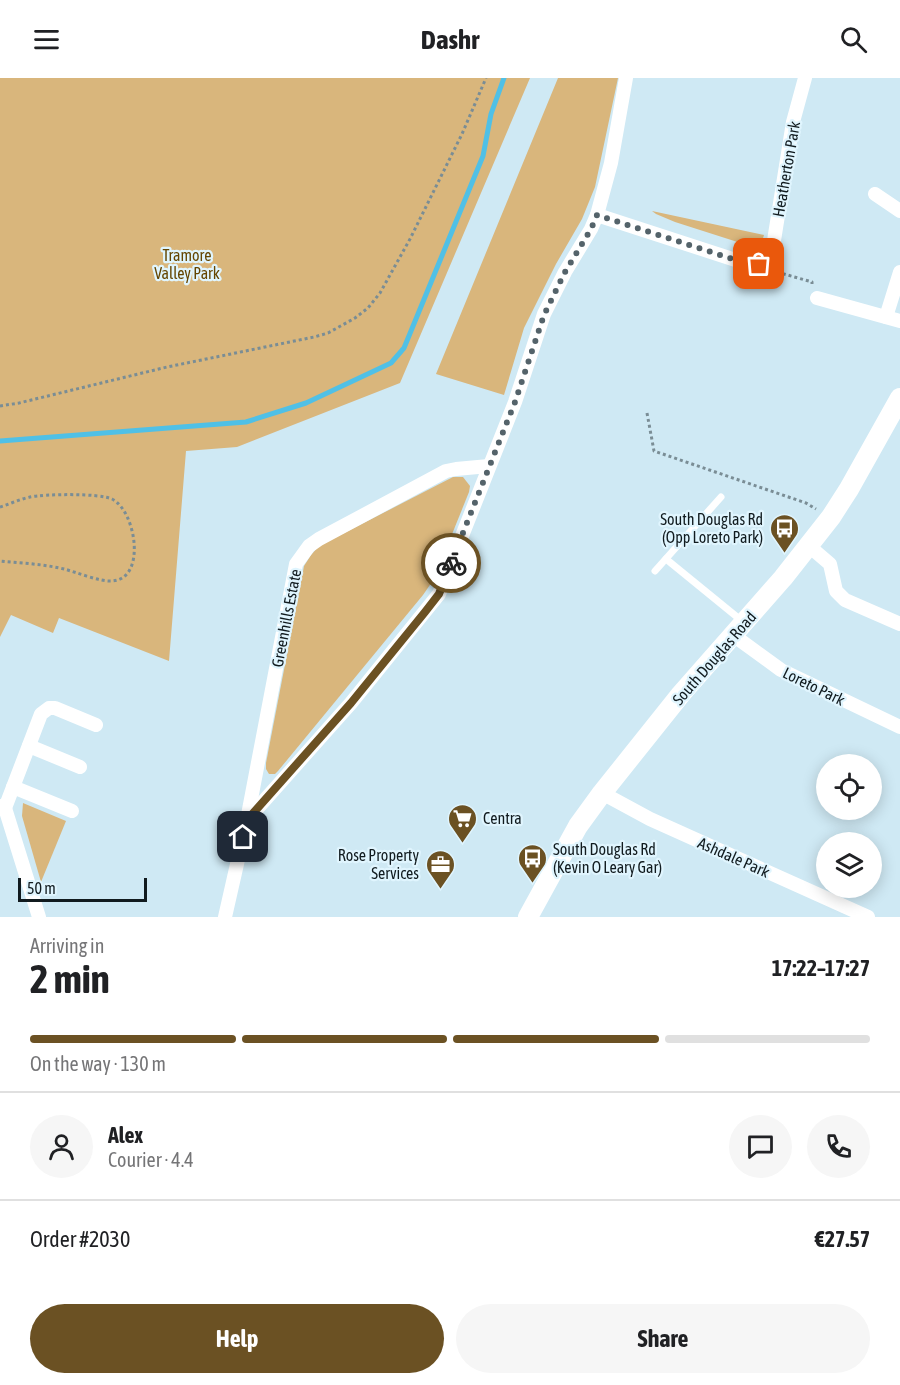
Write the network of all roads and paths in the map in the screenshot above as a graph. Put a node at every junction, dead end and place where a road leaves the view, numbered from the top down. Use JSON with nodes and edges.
{"nodes":[{"id":1,"x":486,"y":78,"type":"edge"},
{"id":2,"x":626,"y":78,"type":"edge"},
{"id":3,"x":805,"y":78,"type":"edge"},
{"id":4,"x":875,"y":194,"type":"dead end"},
{"id":5,"x":900,"y":212,"type":"edge"},
{"id":6,"x":597,"y":215,"type":"junction"},
{"id":7,"x":776,"y":271,"type":"dead end"},
{"id":8,"x":900,"y":272,"type":"edge"},
{"id":9,"x":812,"y":282,"type":"dead end"},
{"id":10,"x":817,"y":298,"type":"dead end"},
{"id":11,"x":886,"y":317,"type":"junction"},
{"id":12,"x":900,"y":321,"type":"edge"},
{"id":13,"x":900,"y":398,"type":"edge"},
{"id":14,"x":0,"y":406,"type":"edge"},
{"id":15,"x":647,"y":413,"type":"dead end"},
{"id":16,"x":489,"y":466,"type":"junction"},
{"id":17,"x":721,"y":497,"type":"dead end"},
{"id":18,"x":0,"y":507,"type":"edge"},
{"id":19,"x":831,"y":518,"type":"junction"},
{"id":20,"x":809,"y":546,"type":"junction"},
{"id":21,"x":666,"y":559,"type":"junction"},
{"id":22,"x":0,"y":561,"type":"edge"},
{"id":23,"x":655,"y":571,"type":"dead end"},
{"id":24,"x":900,"y":624,"type":"edge"},
{"id":25,"x":739,"y":629,"type":"junction"},
{"id":26,"x":96,"y":724,"type":"dead end"},
{"id":27,"x":900,"y":727,"type":"edge"},
{"id":28,"x":29,"y":746,"type":"junction"},
{"id":29,"x":80,"y":767,"type":"dead end"},
{"id":30,"x":13,"y":787,"type":"junction"},
{"id":31,"x":602,"y":793,"type":"junction"},
{"id":32,"x":2,"y":807,"type":"edge"},
{"id":33,"x":72,"y":811,"type":"dead end"},
{"id":34,"x":247,"y":820,"type":"junction"},
{"id":35,"x":39,"y":917,"type":"edge"},
{"id":36,"x":225,"y":917,"type":"edge"},
{"id":37,"x":528,"y":917,"type":"edge"},
{"id":38,"x":868,"y":917,"type":"edge"}],
"edges":[{"from":1,"to":14,"type":"path"},
{"from":2,"to":6,"type":"street"},
{"from":3,"to":6,"type":"street","name":"Heatherton Park"},
{"from":4,"to":5,"type":"street"},
{"from":6,"to":16,"type":"street","name":"Greenhills Estate"},
{"from":7,"to":9,"type":"path"},
{"from":8,"to":11,"type":"street"},
{"from":10,"to":11,"type":"street"},
{"from":11,"to":12,"type":"street"},
{"from":13,"to":19,"type":"main road","name":"South Douglas Road"},
{"from":15,"to":19,"type":"path"},
{"from":16,"to":34,"type":"street","name":"Greenhills Estate"},
{"from":16,"to":34,"type":"street","name":"Greenhills Estate"},
{"from":17,"to":21,"type":"lane"},
{"from":18,"to":22,"type":"path"},
{"from":19,"to":20,"type":"main road","name":"South Douglas Road"},
{"from":20,"to":24,"type":"street"},
{"from":20,"to":25,"type":"main road","name":"South Douglas Road"},
{"from":21,"to":23,"type":"lane"},
{"from":21,"to":25,"type":"lane"},
{"from":25,"to":27,"type":"street","name":"Loreto Park"},
{"from":25,"to":31,"type":"main road","name":"South Douglas Road"},
{"from":26,"to":28,"type":"street"},
{"from":28,"to":29,"type":"street"},
{"from":28,"to":30,"type":"street"},
{"from":30,"to":32,"type":"street"},
{"from":30,"to":33,"type":"street"},
{"from":31,"to":37,"type":"main road","name":"South Douglas Road"},
{"from":31,"to":38,"type":"street","name":"Ashdale Park"},
{"from":32,"to":35,"type":"street"},
{"from":34,"to":36,"type":"street","name":"Greenhills Estate"}]}
